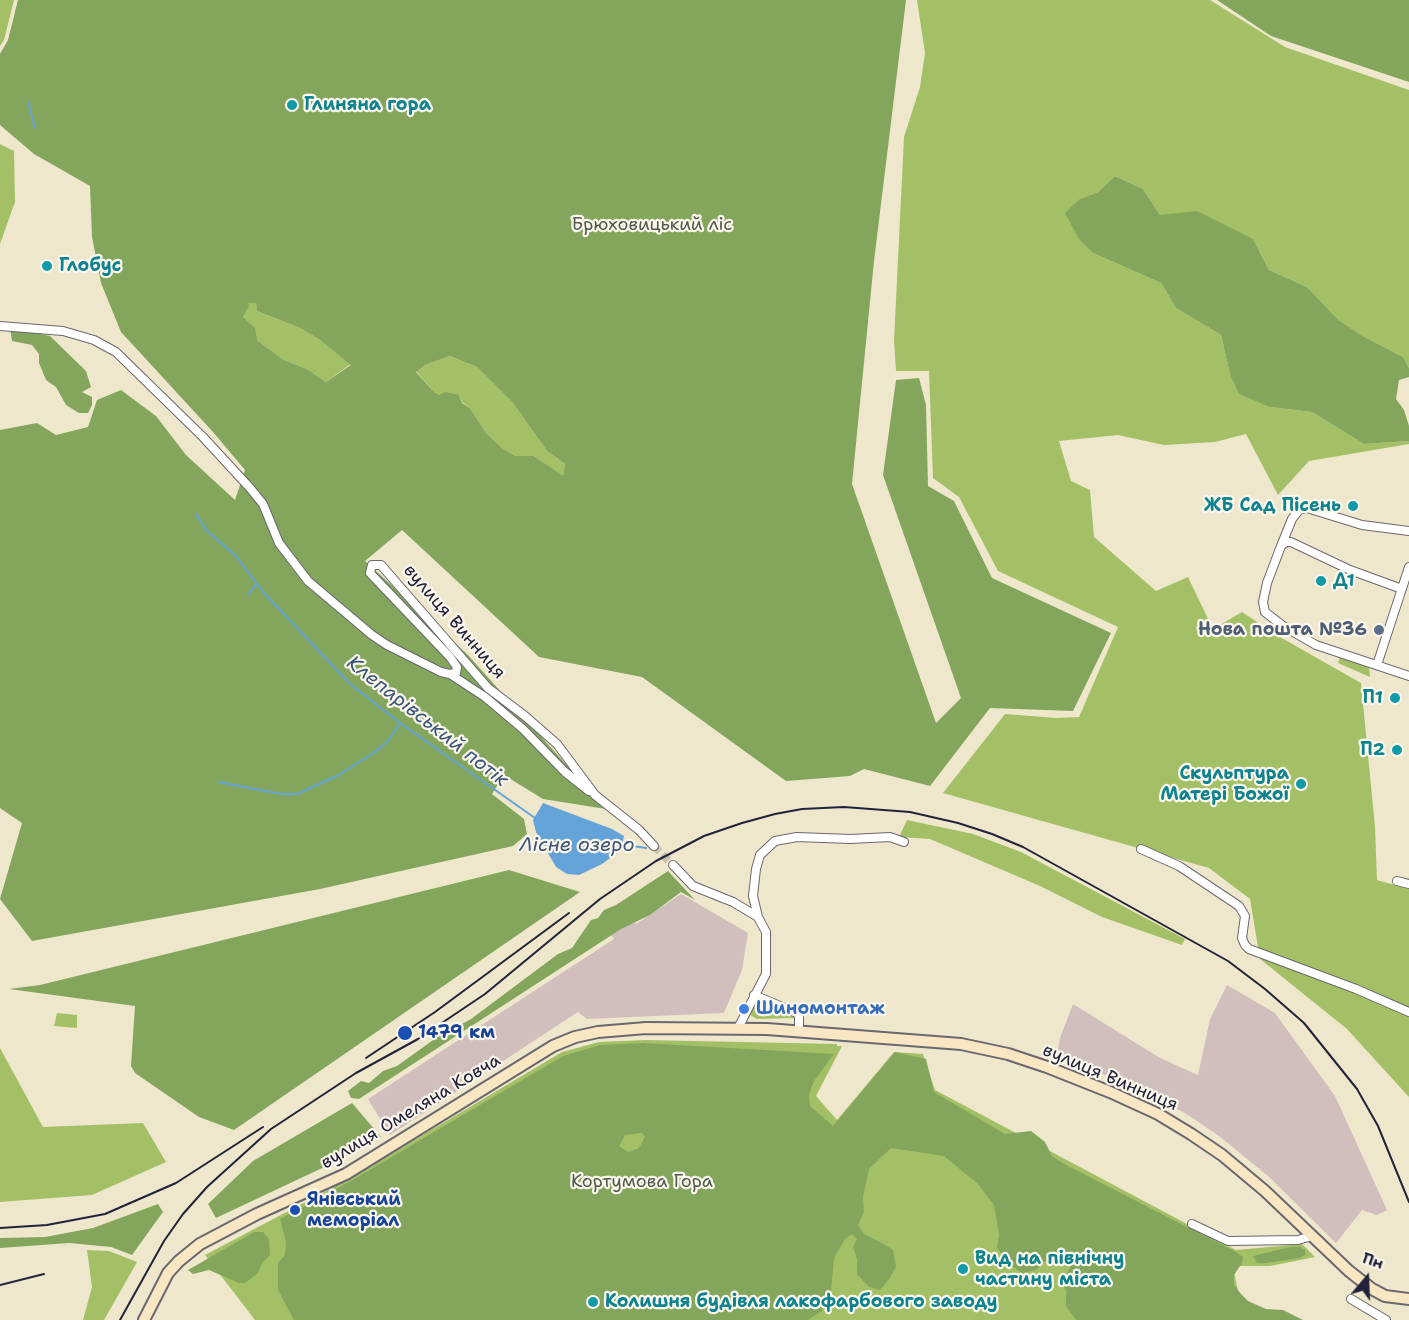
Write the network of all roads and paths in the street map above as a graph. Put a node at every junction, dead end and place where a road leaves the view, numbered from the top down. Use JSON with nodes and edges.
{"nodes":[{"id":1,"x":0,"y":326,"type":"edge"},
{"id":2,"x":1409,"y":531,"type":"edge"},
{"id":3,"x":1281,"y":546,"type":"junction"},
{"id":4,"x":1409,"y":567,"type":"edge"},
{"id":5,"x":1402,"y":589,"type":"junction"},
{"id":6,"x":1377,"y":665,"type":"junction"},
{"id":7,"x":450,"y":674,"type":"junction"},
{"id":8,"x":1409,"y":676,"type":"edge"},
{"id":9,"x":595,"y":795,"type":"junction"},
{"id":10,"x":904,"y":842,"type":"dead end"},
{"id":11,"x":654,"y":846,"type":"tunnel mouth"},
{"id":12,"x":1141,"y":849,"type":"dead end"},
{"id":13,"x":673,"y":865,"type":"tunnel mouth"},
{"id":14,"x":1397,"y":881,"type":"dead end"},
{"id":15,"x":1409,"y":884,"type":"edge"},
{"id":16,"x":758,"y":917,"type":"junction"},
{"id":17,"x":754,"y":995,"type":"junction"},
{"id":18,"x":1409,"y":1012,"type":"edge"},
{"id":19,"x":738,"y":1028,"type":"junction"},
{"id":20,"x":799,"y":1031,"type":"junction"},
{"id":21,"x":598,"y":1032,"type":"joint"},
{"id":22,"x":1192,"y":1224,"type":"dead end"},
{"id":23,"x":1312,"y":1236,"type":"junction"},
{"id":24,"x":1351,"y":1299,"type":"dead end"},
{"id":25,"x":1409,"y":1299,"type":"edge"},
{"id":26,"x":144,"y":1320,"type":"edge"},
{"id":27,"x":1386,"y":1320,"type":"edge"}],
"edges":[{"from":1,"to":7,"type":"street","name":"вулиця Винниця"},
{"from":2,"to":3,"type":"street"},
{"from":3,"to":5,"type":"street"},
{"from":3,"to":6,"type":"street"},
{"from":4,"to":5,"type":"street"},
{"from":5,"to":6,"type":"street"},
{"from":6,"to":8,"type":"street"},
{"from":7,"to":9,"type":"street"},
{"from":7,"to":9,"type":"street","name":"вулиця Винниця"},
{"from":9,"to":11,"type":"street","name":"вулиця Винниця"},
{"from":10,"to":16,"type":"street"},
{"from":12,"to":18,"type":"street"},
{"from":13,"to":16,"type":"street"},
{"from":14,"to":15,"type":"street"},
{"from":16,"to":17,"type":"street"},
{"from":17,"to":19,"type":"street"},
{"from":17,"to":20,"type":"street"},
{"from":19,"to":20,"type":"main road","name":"вулиця Винниця"},
{"from":19,"to":21,"type":"main road","name":"вулиця Винниця"},
{"from":20,"to":23,"type":"main road","name":"вулиця Винниця"},
{"from":21,"to":26,"type":"main road","name":"вулиця Омеляна Ковча"},
{"from":22,"to":23,"type":"street"},
{"from":23,"to":25,"type":"main road","name":"вулиця Винниця"},
{"from":24,"to":27,"type":"street"}]}
